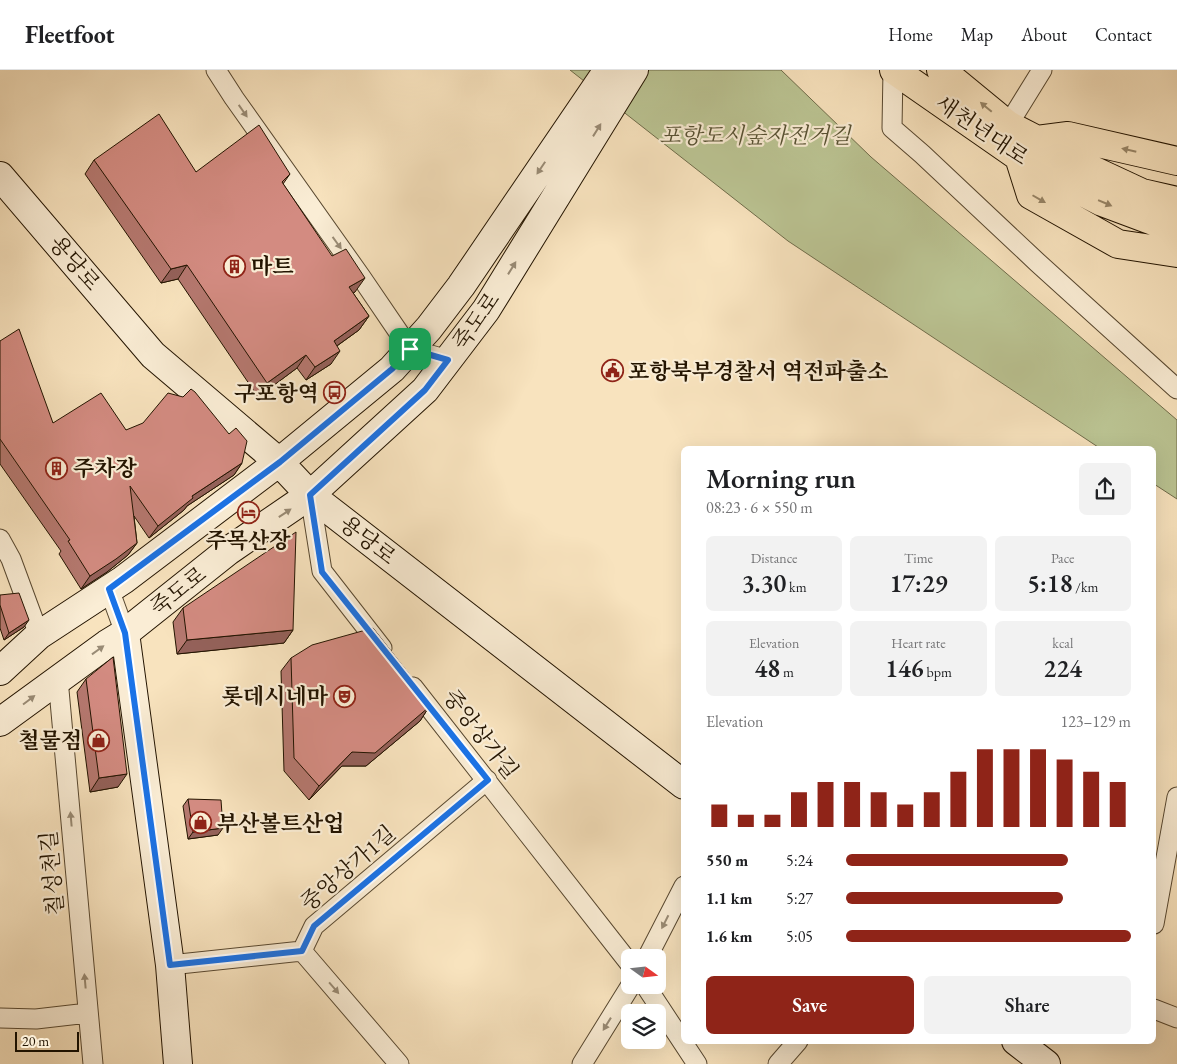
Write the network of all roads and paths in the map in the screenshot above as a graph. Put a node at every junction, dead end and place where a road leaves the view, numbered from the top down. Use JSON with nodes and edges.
{"nodes":[{"id":1,"x":216,"y":70,"type":"edge"},
{"id":2,"x":608,"y":70,"type":"edge"},
{"id":3,"x":634,"y":70,"type":"edge"},
{"id":4,"x":893,"y":70,"type":"edge"},
{"id":5,"x":941,"y":70,"type":"edge"},
{"id":6,"x":1042,"y":70,"type":"edge"},
{"id":7,"x":1008,"y":125,"type":"junction"},
{"id":8,"x":1040,"y":156,"type":"junction"},
{"id":9,"x":1177,"y":161,"type":"edge"},
{"id":10,"x":0,"y":176,"type":"edge"},
{"id":11,"x":1177,"y":202,"type":"edge"},
{"id":12,"x":1177,"y":230,"type":"edge"},
{"id":13,"x":1177,"y":253,"type":"edge"},
{"id":14,"x":410,"y":349,"type":"junction"},
{"id":15,"x":448,"y":360,"type":"junction"},
{"id":16,"x":1177,"y":389,"type":"edge"},
{"id":17,"x":280,"y":462,"type":"junction"},
{"id":18,"x":310,"y":495,"type":"junction"},
{"id":19,"x":0,"y":539,"type":"edge"},
{"id":20,"x":109,"y":589,"type":"junction"},
{"id":21,"x":125,"y":633,"type":"junction"},
{"id":22,"x":39,"y":636,"type":"junction"},
{"id":23,"x":0,"y":671,"type":"edge"},
{"id":24,"x":58,"y":679,"type":"junction"},
{"id":25,"x":0,"y":722,"type":"edge"},
{"id":26,"x":488,"y":780,"type":"junction"},
{"id":27,"x":681,"y":783,"type":"edge"},
{"id":28,"x":1177,"y":797,"type":"edge"},
{"id":29,"x":681,"y":892,"type":"edge"},
{"id":30,"x":1156,"y":913,"type":"edge"},
{"id":31,"x":652,"y":949,"type":"edge"},
{"id":32,"x":302,"y":951,"type":"junction"},
{"id":33,"x":621,"y":952,"type":"edge"},
{"id":34,"x":170,"y":965,"type":"junction"},
{"id":35,"x":625,"y":994,"type":"edge"},
{"id":36,"x":651,"y":994,"type":"edge"},
{"id":37,"x":1156,"y":1010,"type":"edge"},
{"id":38,"x":88,"y":1013,"type":"junction"},
{"id":39,"x":0,"y":1018,"type":"edge"},
{"id":40,"x":1177,"y":1018,"type":"edge"},
{"id":41,"x":681,"y":1040,"type":"edge"},
{"id":42,"x":684,"y":1044,"type":"edge"},
{"id":43,"x":795,"y":1044,"type":"edge"},
{"id":44,"x":1020,"y":1044,"type":"edge"},
{"id":45,"x":1041,"y":1062,"type":"edge"},
{"id":46,"x":93,"y":1064,"type":"edge"},
{"id":47,"x":178,"y":1064,"type":"edge"},
{"id":48,"x":399,"y":1064,"type":"edge"},
{"id":49,"x":582,"y":1064,"type":"edge"},
{"id":50,"x":697,"y":1064,"type":"edge"},
{"id":51,"x":778,"y":1064,"type":"edge"}],
"edges":[{"from":1,"to":14,"type":"street","one_way":true},
{"from":2,"to":14,"type":"main road","name":"죽도로","one_way":true},
{"from":15,"to":3,"type":"main road","name":"죽도로","one_way":true},
{"from":4,"to":8,"type":"main road","name":"새천년대로"},
{"from":4,"to":16,"type":"street"},
{"from":7,"to":5,"type":"main road","name":"새천년대로","one_way":true},
{"from":6,"to":7,"type":"street"},
{"from":7,"to":8,"type":"main road","name":"새천년대로"},
{"from":9,"to":8,"type":"main road","one_way":true},
{"from":8,"to":11,"type":"main road"},
{"from":8,"to":12,"type":"main road","one_way":true},
{"from":8,"to":13,"type":"main road","one_way":true},
{"from":10,"to":17,"type":"main road","name":"용당로"},
{"from":14,"to":15,"type":"street"},
{"from":14,"to":17,"type":"main road","name":"죽도로"},
{"from":15,"to":18,"type":"main road","name":"죽도로"},
{"from":17,"to":18,"type":"main road","name":"용당로"},
{"from":17,"to":20,"type":"main road","name":"죽도로"},
{"from":21,"to":18,"type":"main road","name":"죽도로","one_way":true},
{"from":18,"to":26,"type":"street","name":"중앙상가길"},
{"from":18,"to":27,"type":"main road","name":"용당로"},
{"from":19,"to":22,"type":"street"},
{"from":20,"to":21,"type":"street"},
{"from":20,"to":22,"type":"main road","name":"죽도로"},
{"from":24,"to":21,"type":"main road","name":"죽도로","one_way":true},
{"from":21,"to":34,"type":"main road"},
{"from":22,"to":23,"type":"main road","name":"죽도로"},
{"from":25,"to":24,"type":"main road","name":"죽도로","one_way":true},
{"from":38,"to":24,"type":"street","name":"칠성천길","one_way":true},
{"from":26,"to":32,"type":"street","name":"중앙상가1길"},
{"from":26,"to":33,"type":"street","name":"중앙상가길"},
{"from":28,"to":30,"type":"street"},
{"from":29,"to":31,"type":"street","one_way":true},
{"from":32,"to":34,"type":"street"},
{"from":32,"to":48,"type":"street","one_way":true},
{"from":34,"to":47,"type":"main road"},
{"from":35,"to":49,"type":"street","one_way":true},
{"from":36,"to":41,"type":"street"},
{"from":37,"to":40,"type":"street"},
{"from":38,"to":39,"type":"street"},
{"from":38,"to":46,"type":"street","name":"칠성천길"},
{"from":42,"to":50,"type":"street"},
{"from":43,"to":51,"type":"street"},
{"from":44,"to":45,"type":"main road"}]}
